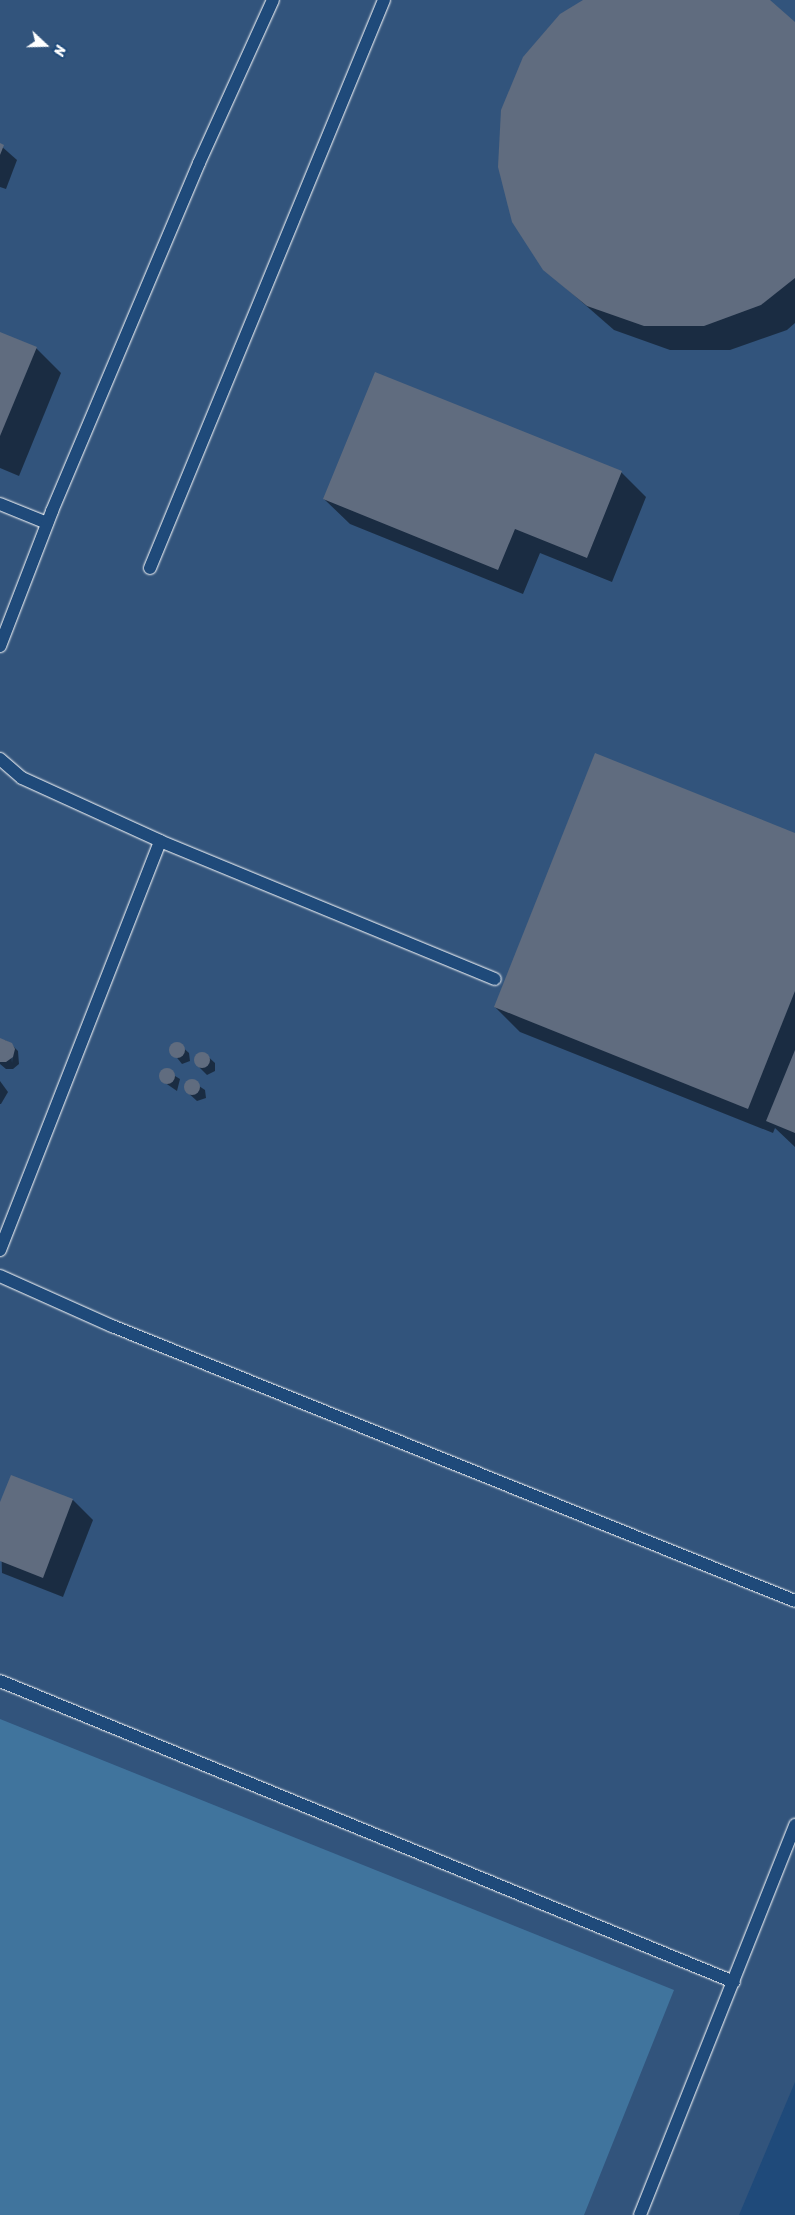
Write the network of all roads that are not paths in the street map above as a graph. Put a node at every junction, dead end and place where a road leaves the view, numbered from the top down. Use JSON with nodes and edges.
{"nodes":[{"id":1,"x":273,"y":0,"type":"edge"},
{"id":2,"x":384,"y":0,"type":"edge"},
{"id":3,"x":0,"y":504,"type":"edge"},
{"id":4,"x":47,"y":523,"type":"junction"},
{"id":5,"x":150,"y":568,"type":"dead end"},
{"id":6,"x":0,"y":646,"type":"edge"},
{"id":7,"x":0,"y":759,"type":"edge"},
{"id":8,"x":160,"y":841,"type":"junction"},
{"id":9,"x":495,"y":979,"type":"dead end"},
{"id":10,"x":0,"y":1250,"type":"edge"},
{"id":11,"x":0,"y":1276,"type":"edge"},
{"id":12,"x":795,"y":1601,"type":"edge"},
{"id":13,"x":0,"y":1681,"type":"edge"},
{"id":14,"x":795,"y":1825,"type":"edge"},
{"id":15,"x":734,"y":1982,"type":"junction"},
{"id":16,"x":640,"y":2215,"type":"edge"}],
"edges":[{"from":1,"to":4,"type":"lane"},
{"from":2,"to":5,"type":"lane"},
{"from":3,"to":4,"type":"lane"},
{"from":4,"to":6,"type":"lane"},
{"from":7,"to":8,"type":"lane"},
{"from":8,"to":9,"type":"lane"},
{"from":8,"to":10,"type":"lane"},
{"from":11,"to":12,"type":"lane"},
{"from":13,"to":15,"type":"lane"},
{"from":14,"to":15,"type":"lane"},
{"from":15,"to":16,"type":"lane"}]}
